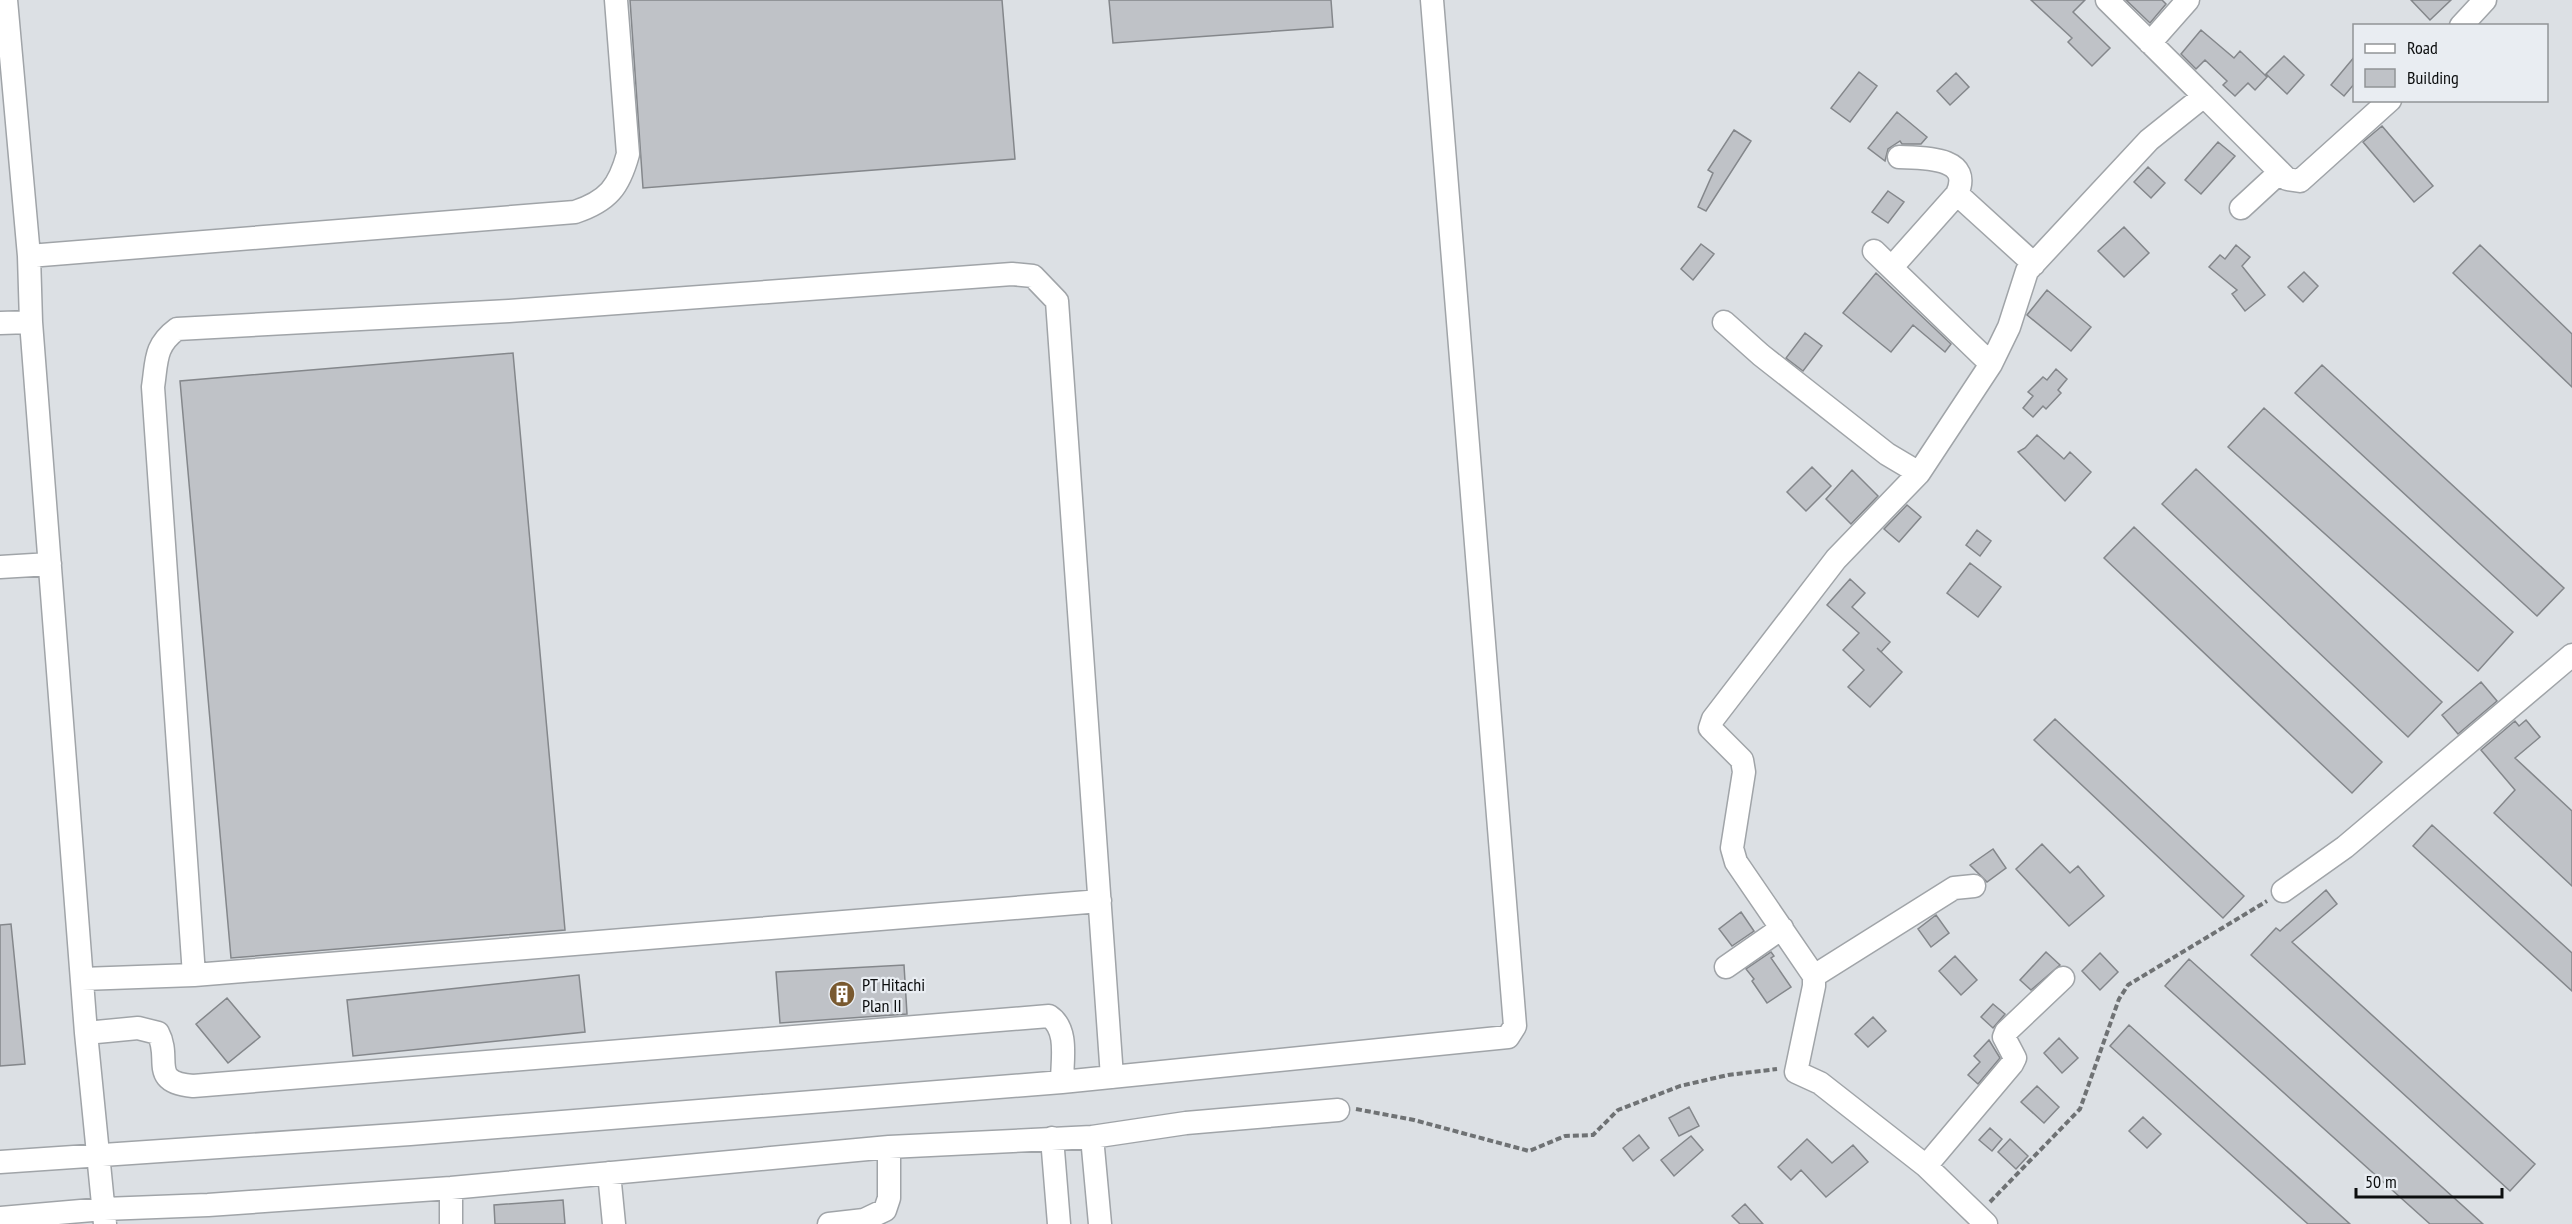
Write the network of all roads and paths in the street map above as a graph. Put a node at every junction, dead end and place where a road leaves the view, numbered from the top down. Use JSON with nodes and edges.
{"nodes":[{"id":1,"x":6,"y":0,"type":"edge"},
{"id":2,"x":616,"y":0,"type":"edge"},
{"id":3,"x":1432,"y":0,"type":"edge"},
{"id":4,"x":2107,"y":0,"type":"edge"},
{"id":5,"x":2188,"y":0,"type":"edge"},
{"id":6,"x":2485,"y":0,"type":"edge"},
{"id":7,"x":2463,"y":24,"type":"edge"},
{"id":8,"x":2150,"y":43,"type":"junction"},
{"id":9,"x":2204,"y":96,"type":"junction"},
{"id":10,"x":2388,"y":102,"type":"edge"},
{"id":11,"x":1899,"y":157,"type":"dead end"},
{"id":12,"x":2280,"y":172,"type":"junction"},
{"id":13,"x":1957,"y":194,"type":"junction"},
{"id":14,"x":2241,"y":208,"type":"dead end"},
{"id":15,"x":1874,"y":251,"type":"dead end"},
{"id":16,"x":29,"y":256,"type":"junction"},
{"id":17,"x":2034,"y":264,"type":"junction"},
{"id":18,"x":1892,"y":267,"type":"junction"},
{"id":19,"x":31,"y":322,"type":"junction"},
{"id":20,"x":1724,"y":322,"type":"dead end"},
{"id":21,"x":0,"y":323,"type":"edge"},
{"id":22,"x":1991,"y":364,"type":"junction"},
{"id":23,"x":1919,"y":473,"type":"junction"},
{"id":24,"x":50,"y":564,"type":"junction"},
{"id":25,"x":0,"y":567,"type":"edge"},
{"id":26,"x":2572,"y":655,"type":"edge"},
{"id":27,"x":1974,"y":886,"type":"dead end"},
{"id":28,"x":2283,"y":891,"type":"joint"},
{"id":29,"x":1100,"y":901,"type":"junction"},
{"id":30,"x":1782,"y":928,"type":"junction"},
{"id":31,"x":1726,"y":967,"type":"dead end"},
{"id":32,"x":194,"y":975,"type":"junction"},
{"id":33,"x":1814,"y":976,"type":"junction"},
{"id":34,"x":2063,"y":978,"type":"dead end"},
{"id":35,"x":82,"y":979,"type":"junction"},
{"id":36,"x":86,"y":1033,"type":"junction"},
{"id":37,"x":1796,"y":1072,"type":"junction"},
{"id":38,"x":1112,"y":1077,"type":"junction"},
{"id":39,"x":1062,"y":1082,"type":"junction"},
{"id":40,"x":1338,"y":1110,"type":"joint"},
{"id":41,"x":1092,"y":1137,"type":"junction"},
{"id":42,"x":1052,"y":1138,"type":"junction"},
{"id":43,"x":889,"y":1147,"type":"junction"},
{"id":44,"x":99,"y":1155,"type":"junction"},
{"id":45,"x":0,"y":1162,"type":"edge"},
{"id":46,"x":1926,"y":1166,"type":"junction"},
{"id":47,"x":609,"y":1173,"type":"junction"},
{"id":48,"x":451,"y":1188,"type":"junction"},
{"id":49,"x":208,"y":1215,"type":"edge"},
{"id":50,"x":105,"y":1216,"type":"edge"},
{"id":51,"x":0,"y":1218,"type":"edge"},
{"id":52,"x":1981,"y":1219,"type":"edge"},
{"id":53,"x":451,"y":1224,"type":"edge"},
{"id":54,"x":614,"y":1224,"type":"edge"},
{"id":55,"x":829,"y":1224,"type":"edge"},
{"id":56,"x":1059,"y":1224,"type":"edge"},
{"id":57,"x":1100,"y":1224,"type":"edge"}],
"edges":[{"from":1,"to":16,"type":"street"},
{"from":2,"to":16,"type":"street"},
{"from":3,"to":38,"type":"street"},
{"from":4,"to":8,"type":"street"},
{"from":5,"to":8,"type":"street"},
{"from":6,"to":7,"type":"street"},
{"from":8,"to":9,"type":"street"},
{"from":9,"to":12,"type":"street"},
{"from":9,"to":17,"type":"street"},
{"from":10,"to":12,"type":"street"},
{"from":11,"to":13,"type":"street"},
{"from":12,"to":14,"type":"street"},
{"from":13,"to":17,"type":"street"},
{"from":13,"to":18,"type":"street"},
{"from":15,"to":18,"type":"street"},
{"from":16,"to":19,"type":"street"},
{"from":17,"to":22,"type":"street"},
{"from":18,"to":22,"type":"street"},
{"from":19,"to":21,"type":"street"},
{"from":19,"to":24,"type":"street"},
{"from":20,"to":23,"type":"street"},
{"from":22,"to":23,"type":"street"},
{"from":23,"to":30,"type":"street"},
{"from":24,"to":25,"type":"street"},
{"from":24,"to":35,"type":"street"},
{"from":26,"to":28,"type":"street"},
{"from":27,"to":33,"type":"street"},
{"from":28,"to":52,"type":"path"},
{"from":29,"to":32,"type":"street"},
{"from":29,"to":32,"type":"street"},
{"from":29,"to":38,"type":"street"},
{"from":30,"to":31,"type":"street"},
{"from":30,"to":33,"type":"street"},
{"from":32,"to":35,"type":"street"},
{"from":33,"to":37,"type":"street"},
{"from":34,"to":46,"type":"street"},
{"from":35,"to":36,"type":"street"},
{"from":36,"to":39,"type":"street"},
{"from":36,"to":44,"type":"street"},
{"from":37,"to":40,"type":"path"},
{"from":37,"to":46,"type":"street"},
{"from":38,"to":39,"type":"street"},
{"from":39,"to":44,"type":"street"},
{"from":40,"to":41,"type":"street"},
{"from":41,"to":42,"type":"street"},
{"from":41,"to":57,"type":"street"},
{"from":42,"to":43,"type":"street"},
{"from":42,"to":56,"type":"street"},
{"from":43,"to":47,"type":"street"},
{"from":43,"to":55,"type":"street"},
{"from":44,"to":45,"type":"street"},
{"from":44,"to":50,"type":"street"},
{"from":46,"to":52,"type":"street"},
{"from":47,"to":48,"type":"street"},
{"from":47,"to":54,"type":"street"},
{"from":48,"to":49,"type":"street"},
{"from":48,"to":53,"type":"street"},
{"from":49,"to":50,"type":"street"},
{"from":50,"to":51,"type":"street"}]}
